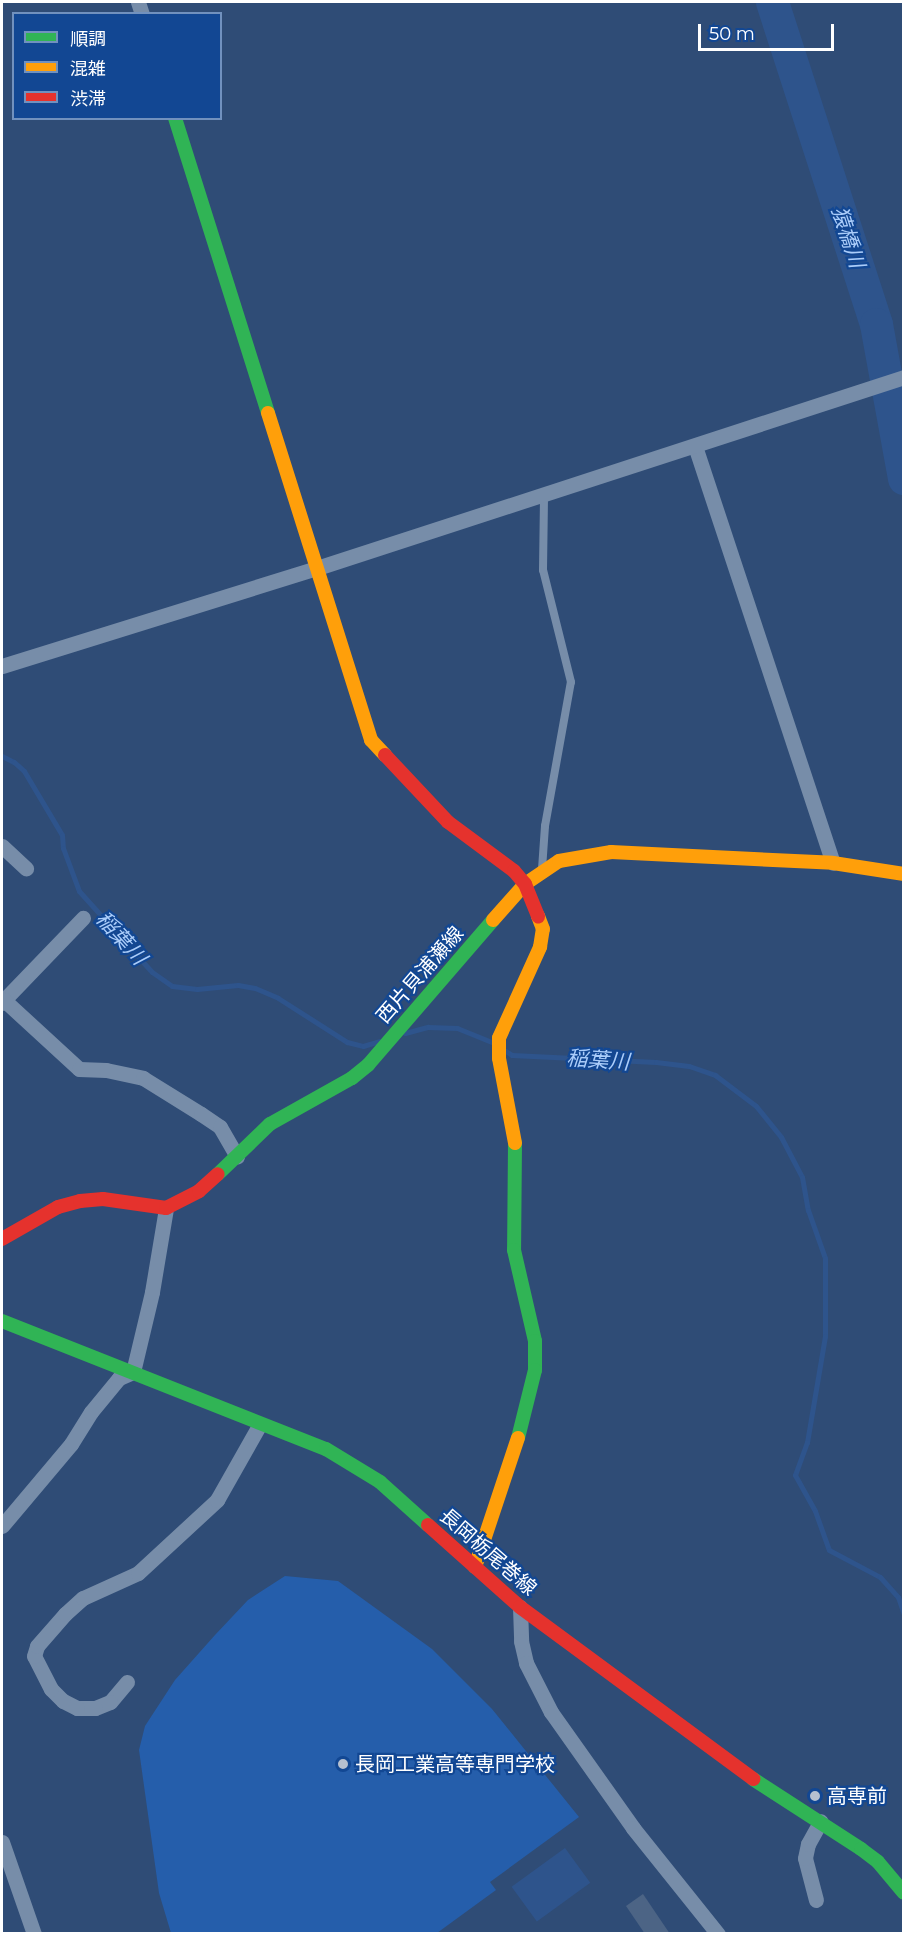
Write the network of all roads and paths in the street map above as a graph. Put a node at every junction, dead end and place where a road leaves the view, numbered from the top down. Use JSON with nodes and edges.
{"nodes":[{"id":1,"x":176,"y":120,"type":"edge"},
{"id":2,"x":903,"y":377,"type":"edge"},
{"id":3,"x":695,"y":446,"type":"junction"},
{"id":4,"x":544,"y":494,"type":"junction"},
{"id":5,"x":317,"y":568,"type":"junction"},
{"id":6,"x":2,"y":666,"type":"edge"},
{"id":7,"x":2,"y":846,"type":"edge"},
{"id":8,"x":833,"y":863,"type":"junction"},
{"id":9,"x":26,"y":868,"type":"dead end"},
{"id":10,"x":542,"y":870,"type":"junction"},
{"id":11,"x":903,"y":874,"type":"edge"},
{"id":12,"x":525,"y":884,"type":"junction"},
{"id":13,"x":83,"y":918,"type":"dead end"},
{"id":14,"x":3,"y":1001,"type":"edge"},
{"id":15,"x":237,"y":1156,"type":"junction"},
{"id":16,"x":166,"y":1208,"type":"junction"},
{"id":17,"x":2,"y":1239,"type":"edge"},
{"id":18,"x":2,"y":1321,"type":"edge"},
{"id":19,"x":133,"y":1372,"type":"junction"},
{"id":20,"x":260,"y":1424,"type":"junction"},
{"id":21,"x":2,"y":1526,"type":"edge"},
{"id":22,"x":475,"y":1566,"type":"junction"},
{"id":23,"x":520,"y":1607,"type":"junction"},
{"id":24,"x":127,"y":1682,"type":"dead end"},
{"id":25,"x":821,"y":1821,"type":"junction"},
{"id":26,"x":2,"y":1842,"type":"edge"},
{"id":27,"x":903,"y":1893,"type":"edge"},
{"id":28,"x":816,"y":1899,"type":"dead end"},
{"id":29,"x":34,"y":1934,"type":"edge"},
{"id":30,"x":718,"y":1934,"type":"edge"}],
"edges":[{"from":1,"to":5,"type":"main road"},
{"from":2,"to":3,"type":"street"},
{"from":3,"to":4,"type":"street"},
{"from":3,"to":8,"type":"street"},
{"from":4,"to":5,"type":"street"},
{"from":4,"to":10,"type":"lane"},
{"from":5,"to":6,"type":"street"},
{"from":5,"to":12,"type":"main road"},
{"from":7,"to":9,"type":"street"},
{"from":8,"to":10,"type":"main road","name":"西片貝浦瀬線"},
{"from":8,"to":11,"type":"main road","name":"西片貝浦瀬線"},
{"from":10,"to":12,"type":"main road","name":"西片貝浦瀬線"},
{"from":12,"to":15,"type":"main road","name":"西片貝浦瀬線"},
{"from":12,"to":22,"type":"main road"},
{"from":13,"to":14,"type":"street"},
{"from":14,"to":15,"type":"street"},
{"from":15,"to":16,"type":"main road","name":"西片貝浦瀬線"},
{"from":16,"to":17,"type":"main road"},
{"from":16,"to":19,"type":"street"},
{"from":18,"to":19,"type":"main road","name":"長岡栃尾巻線"},
{"from":19,"to":20,"type":"main road","name":"長岡栃尾巻線"},
{"from":19,"to":21,"type":"street"},
{"from":20,"to":22,"type":"main road","name":"長岡栃尾巻線"},
{"from":20,"to":24,"type":"street"},
{"from":22,"to":23,"type":"main road","name":"長岡栃尾巻線"},
{"from":23,"to":25,"type":"main road","name":"長岡栃尾巻線"},
{"from":23,"to":30,"type":"street"},
{"from":25,"to":27,"type":"main road","name":"長岡栃尾巻線"},
{"from":25,"to":28,"type":"street"},
{"from":26,"to":29,"type":"street"}]}
